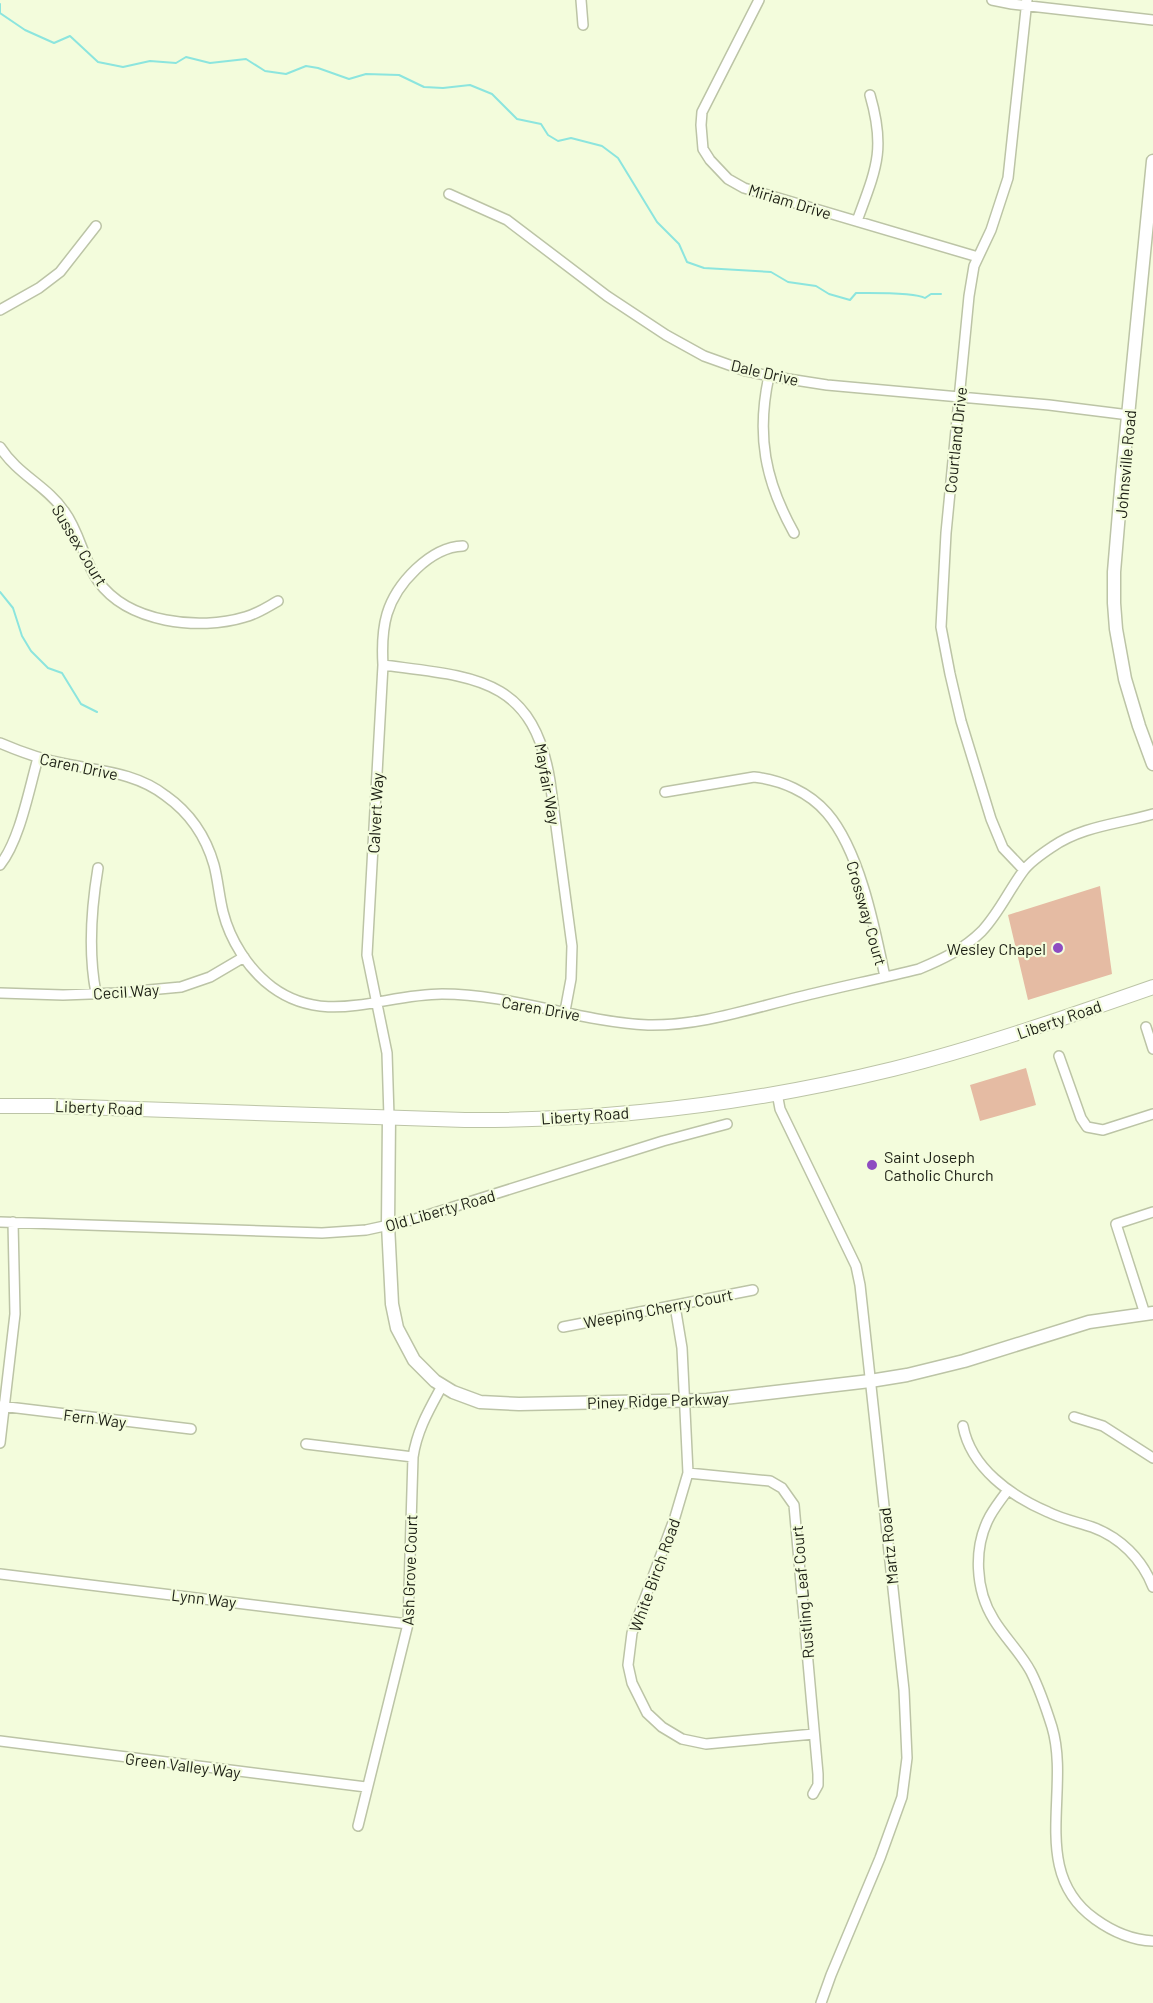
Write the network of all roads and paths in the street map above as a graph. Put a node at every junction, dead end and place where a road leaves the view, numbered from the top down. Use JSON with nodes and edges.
{"nodes":[{"id":1,"x":581,"y":0,"type":"edge"},
{"id":2,"x":759,"y":0,"type":"edge"},
{"id":3,"x":992,"y":0,"type":"edge"},
{"id":4,"x":1027,"y":2,"type":"edge"},
{"id":5,"x":1153,"y":20,"type":"edge"},
{"id":6,"x":583,"y":25,"type":"dead end"},
{"id":7,"x":870,"y":95,"type":"dead end"},
{"id":8,"x":1153,"y":160,"type":"edge"},
{"id":9,"x":449,"y":194,"type":"dead end"},
{"id":10,"x":857,"y":221,"type":"junction"},
{"id":11,"x":96,"y":226,"type":"dead end"},
{"id":12,"x":978,"y":257,"type":"junction"},
{"id":13,"x":0,"y":310,"type":"edge"},
{"id":14,"x":769,"y":376,"type":"junction"},
{"id":15,"x":959,"y":398,"type":"junction"},
{"id":16,"x":1129,"y":415,"type":"junction"},
{"id":17,"x":0,"y":447,"type":"edge"},
{"id":18,"x":794,"y":533,"type":"dead end"},
{"id":19,"x":463,"y":546,"type":"dead end"},
{"id":20,"x":278,"y":601,"type":"dead end"},
{"id":21,"x":383,"y":665,"type":"junction"},
{"id":22,"x":0,"y":743,"type":"edge"},
{"id":23,"x":38,"y":758,"type":"junction"},
{"id":24,"x":1153,"y":764,"type":"edge"},
{"id":25,"x":665,"y":792,"type":"dead end"},
{"id":26,"x":1153,"y":814,"type":"edge"},
{"id":27,"x":0,"y":865,"type":"edge"},
{"id":28,"x":98,"y":868,"type":"dead end"},
{"id":29,"x":1024,"y":870,"type":"junction"},
{"id":30,"x":244,"y":957,"type":"junction"},
{"id":31,"x":885,"y":977,"type":"junction"},
{"id":32,"x":1153,"y":987,"type":"edge"},
{"id":33,"x":0,"y":993,"type":"edge"},
{"id":34,"x":96,"y":993,"type":"junction"},
{"id":35,"x":376,"y":1002,"type":"junction"},
{"id":36,"x":564,"y":1011,"type":"junction"},
{"id":37,"x":1146,"y":1027,"type":"dead end"},
{"id":38,"x":1153,"y":1049,"type":"edge"},
{"id":39,"x":1059,"y":1056,"type":"dead end"},
{"id":40,"x":777,"y":1093,"type":"junction"},
{"id":41,"x":0,"y":1106,"type":"edge"},
{"id":42,"x":1153,"y":1114,"type":"edge"},
{"id":43,"x":389,"y":1118,"type":"junction"},
{"id":44,"x":727,"y":1124,"type":"dead end"},
{"id":45,"x":1153,"y":1212,"type":"edge"},
{"id":46,"x":0,"y":1222,"type":"edge"},
{"id":47,"x":13,"y":1222,"type":"junction"},
{"id":48,"x":388,"y":1225,"type":"junction"},
{"id":49,"x":753,"y":1290,"type":"dead end"},
{"id":50,"x":675,"y":1306,"type":"junction"},
{"id":51,"x":1149,"y":1314,"type":"edge"},
{"id":52,"x":563,"y":1327,"type":"dead end"},
{"id":53,"x":870,"y":1381,"type":"junction"},
{"id":54,"x":442,"y":1386,"type":"junction"},
{"id":55,"x":684,"y":1401,"type":"junction"},
{"id":56,"x":2,"y":1406,"type":"edge"},
{"id":57,"x":1074,"y":1417,"type":"dead end"},
{"id":58,"x":963,"y":1426,"type":"dead end"},
{"id":59,"x":190,"y":1429,"type":"dead end"},
{"id":60,"x":0,"y":1443,"type":"edge"},
{"id":61,"x":306,"y":1444,"type":"dead end"},
{"id":62,"x":412,"y":1457,"type":"junction"},
{"id":63,"x":1153,"y":1458,"type":"edge"},
{"id":64,"x":688,"y":1473,"type":"junction"},
{"id":65,"x":1008,"y":1490,"type":"junction"},
{"id":66,"x":0,"y":1574,"type":"edge"},
{"id":67,"x":1153,"y":1587,"type":"edge"},
{"id":68,"x":408,"y":1624,"type":"junction"},
{"id":69,"x":814,"y":1734,"type":"junction"},
{"id":70,"x":0,"y":1742,"type":"edge"},
{"id":71,"x":366,"y":1787,"type":"junction"},
{"id":72,"x":813,"y":1794,"type":"dead end"},
{"id":73,"x":358,"y":1826,"type":"dead end"},
{"id":74,"x":1153,"y":1941,"type":"edge"},
{"id":75,"x":821,"y":2003,"type":"edge"}],
"edges":[{"from":1,"to":6,"type":"street"},
{"from":2,"to":10,"type":"street","name":"Miriam Drive"},
{"from":3,"to":4,"type":"street"},
{"from":4,"to":5,"type":"street"},
{"from":4,"to":12,"type":"street","name":"Courtland Drive"},
{"from":7,"to":10,"type":"street"},
{"from":8,"to":16,"type":"street","name":"Johnsville Road"},
{"from":9,"to":14,"type":"street","name":"Dale Drive"},
{"from":10,"to":12,"type":"street","name":"Miriam Drive"},
{"from":11,"to":13,"type":"street"},
{"from":12,"to":15,"type":"street","name":"Courtland Drive"},
{"from":14,"to":15,"type":"street","name":"Dale Drive"},
{"from":14,"to":18,"type":"street"},
{"from":15,"to":16,"type":"street","name":"Dale Drive"},
{"from":15,"to":29,"type":"street","name":"Courtland Drive"},
{"from":16,"to":24,"type":"street","name":"Johnsville Road"},
{"from":17,"to":20,"type":"street","name":"Sussex Court"},
{"from":19,"to":21,"type":"street","name":"Calvert Way"},
{"from":21,"to":35,"type":"street","name":"Calvert Way"},
{"from":21,"to":36,"type":"street","name":"Mayfair Way"},
{"from":22,"to":23,"type":"street","name":"Caren Drive"},
{"from":23,"to":27,"type":"street"},
{"from":23,"to":30,"type":"street","name":"Caren Drive"},
{"from":25,"to":31,"type":"street","name":"Crossway Court"},
{"from":26,"to":29,"type":"street","name":"Caren Drive"},
{"from":28,"to":34,"type":"street"},
{"from":29,"to":31,"type":"street","name":"Caren Drive"},
{"from":30,"to":34,"type":"street","name":"Cecil Way"},
{"from":30,"to":35,"type":"street","name":"Caren Drive"},
{"from":31,"to":36,"type":"street","name":"Caren Drive"},
{"from":32,"to":40,"type":"main road","name":"Liberty Road"},
{"from":33,"to":34,"type":"street","name":"Cecil Way"},
{"from":35,"to":36,"type":"street","name":"Caren Drive"},
{"from":35,"to":43,"type":"street","name":"Calvert Way"},
{"from":37,"to":38,"type":"street"},
{"from":39,"to":42,"type":"street"},
{"from":40,"to":43,"type":"main road","name":"Liberty Road"},
{"from":40,"to":53,"type":"street","name":"Martz Road"},
{"from":41,"to":43,"type":"main road","name":"Liberty Road"},
{"from":43,"to":48,"type":"street","name":"Piney Ridge Parkway"},
{"from":44,"to":48,"type":"street","name":"Old Liberty Road"},
{"from":45,"to":51,"type":"street"},
{"from":46,"to":47,"type":"street","name":"Old Liberty Road"},
{"from":47,"to":48,"type":"street","name":"Old Liberty Road"},
{"from":47,"to":56,"type":"street"},
{"from":48,"to":54,"type":"street","name":"Piney Ridge Parkway"},
{"from":49,"to":50,"type":"street","name":"Weeping Cherry Court"},
{"from":50,"to":52,"type":"street","name":"Weeping Cherry Court"},
{"from":50,"to":55,"type":"street","name":"White Birch Road"},
{"from":51,"to":53,"type":"street","name":"Piney Ridge Parkway"},
{"from":53,"to":55,"type":"street","name":"Piney Ridge Parkway"},
{"from":53,"to":75,"type":"street","name":"Martz Road"},
{"from":54,"to":55,"type":"street","name":"Piney Ridge Parkway"},
{"from":54,"to":62,"type":"street","name":"Ash Grove Court"},
{"from":55,"to":64,"type":"street","name":"White Birch Road"},
{"from":56,"to":59,"type":"street","name":"Fern Way"},
{"from":56,"to":60,"type":"street"},
{"from":57,"to":63,"type":"street"},
{"from":58,"to":65,"type":"street"},
{"from":61,"to":62,"type":"street"},
{"from":62,"to":68,"type":"street","name":"Ash Grove Court"},
{"from":64,"to":69,"type":"street","name":"Rustling Leaf Court"},
{"from":64,"to":69,"type":"street","name":"White Birch Road"},
{"from":65,"to":67,"type":"street"},
{"from":65,"to":74,"type":"street"},
{"from":66,"to":68,"type":"street","name":"Lynn Way"},
{"from":68,"to":71,"type":"street","name":"Ash Grove Court"},
{"from":69,"to":72,"type":"street","name":"Rustling Leaf Court"},
{"from":70,"to":71,"type":"street","name":"Green Valley Way"},
{"from":71,"to":73,"type":"street","name":"Ash Grove Court"}]}
